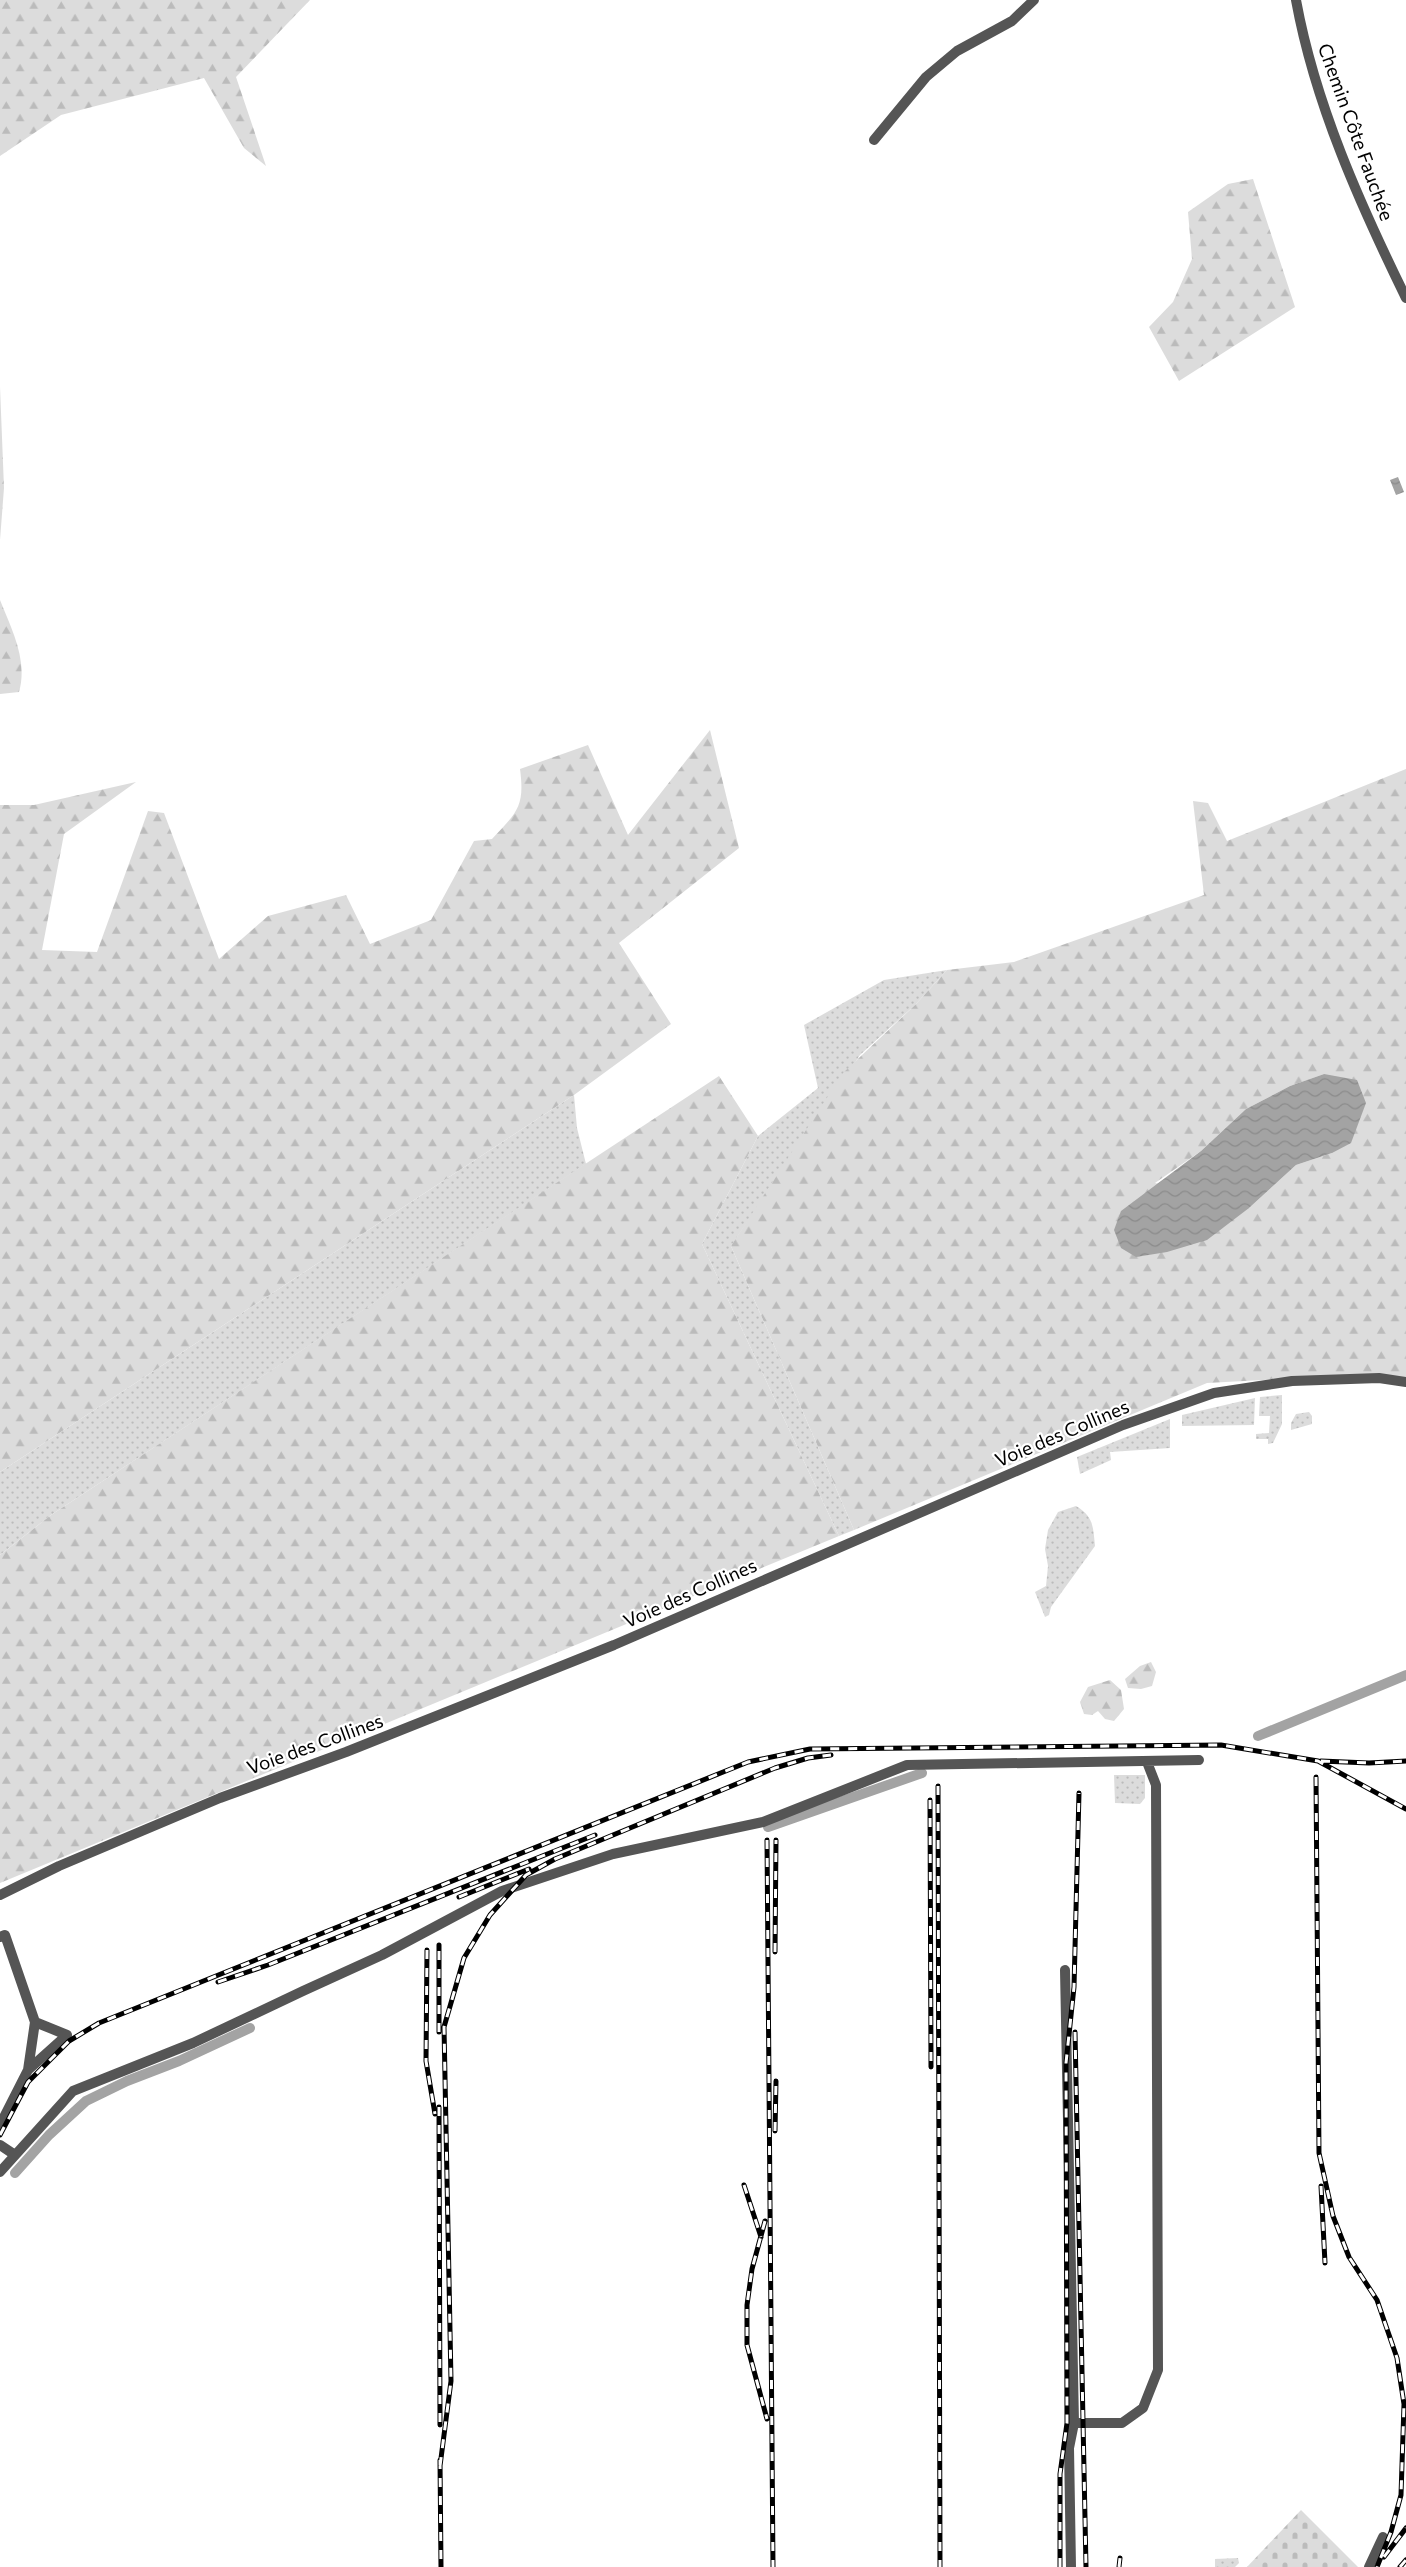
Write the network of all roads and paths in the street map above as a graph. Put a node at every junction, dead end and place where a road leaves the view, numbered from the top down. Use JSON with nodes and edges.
{"nodes":[{"id":1,"x":1298,"y":1,"type":"edge"},
{"id":2,"x":1028,"y":2,"type":"edge"},
{"id":3,"x":874,"y":140,"type":"dead end"},
{"id":4,"x":1406,"y":298,"type":"edge"},
{"id":5,"x":1406,"y":1382,"type":"edge"},
{"id":6,"x":1199,"y":1760,"type":"dead end"},
{"id":7,"x":1147,"y":1762,"type":"junction"},
{"id":8,"x":0,"y":1895,"type":"edge"},
{"id":9,"x":0,"y":1937,"type":"edge"},
{"id":10,"x":1065,"y":1970,"type":"dead end"},
{"id":11,"x":35,"y":2022,"type":"junction"},
{"id":12,"x":28,"y":2070,"type":"junction"},
{"id":13,"x":0,"y":2125,"type":"edge"},
{"id":14,"x":0,"y":2145,"type":"edge"},
{"id":15,"x":15,"y":2155,"type":"junction"},
{"id":16,"x":0,"y":2172,"type":"edge"},
{"id":17,"x":1074,"y":2423,"type":"junction"},
{"id":18,"x":1383,"y":2538,"type":"dead end"},
{"id":19,"x":1071,"y":2567,"type":"edge"},
{"id":20,"x":1369,"y":2567,"type":"edge"}],
"edges":[{"from":1,"to":4,"type":"street","name":"Chemin Côte Fauchée"},
{"from":2,"to":3,"type":"street"},
{"from":5,"to":8,"type":"street","name":"Voie des Collines"},
{"from":6,"to":7,"type":"street"},
{"from":7,"to":15,"type":"street"},
{"from":7,"to":17,"type":"street"},
{"from":9,"to":11,"type":"street"},
{"from":10,"to":17,"type":"street"},
{"from":11,"to":12,"type":"street"},
{"from":11,"to":12,"type":"street"},
{"from":12,"to":13,"type":"street"},
{"from":14,"to":15,"type":"street"},
{"from":15,"to":16,"type":"street"},
{"from":17,"to":19,"type":"street"},
{"from":18,"to":20,"type":"street"}]}
